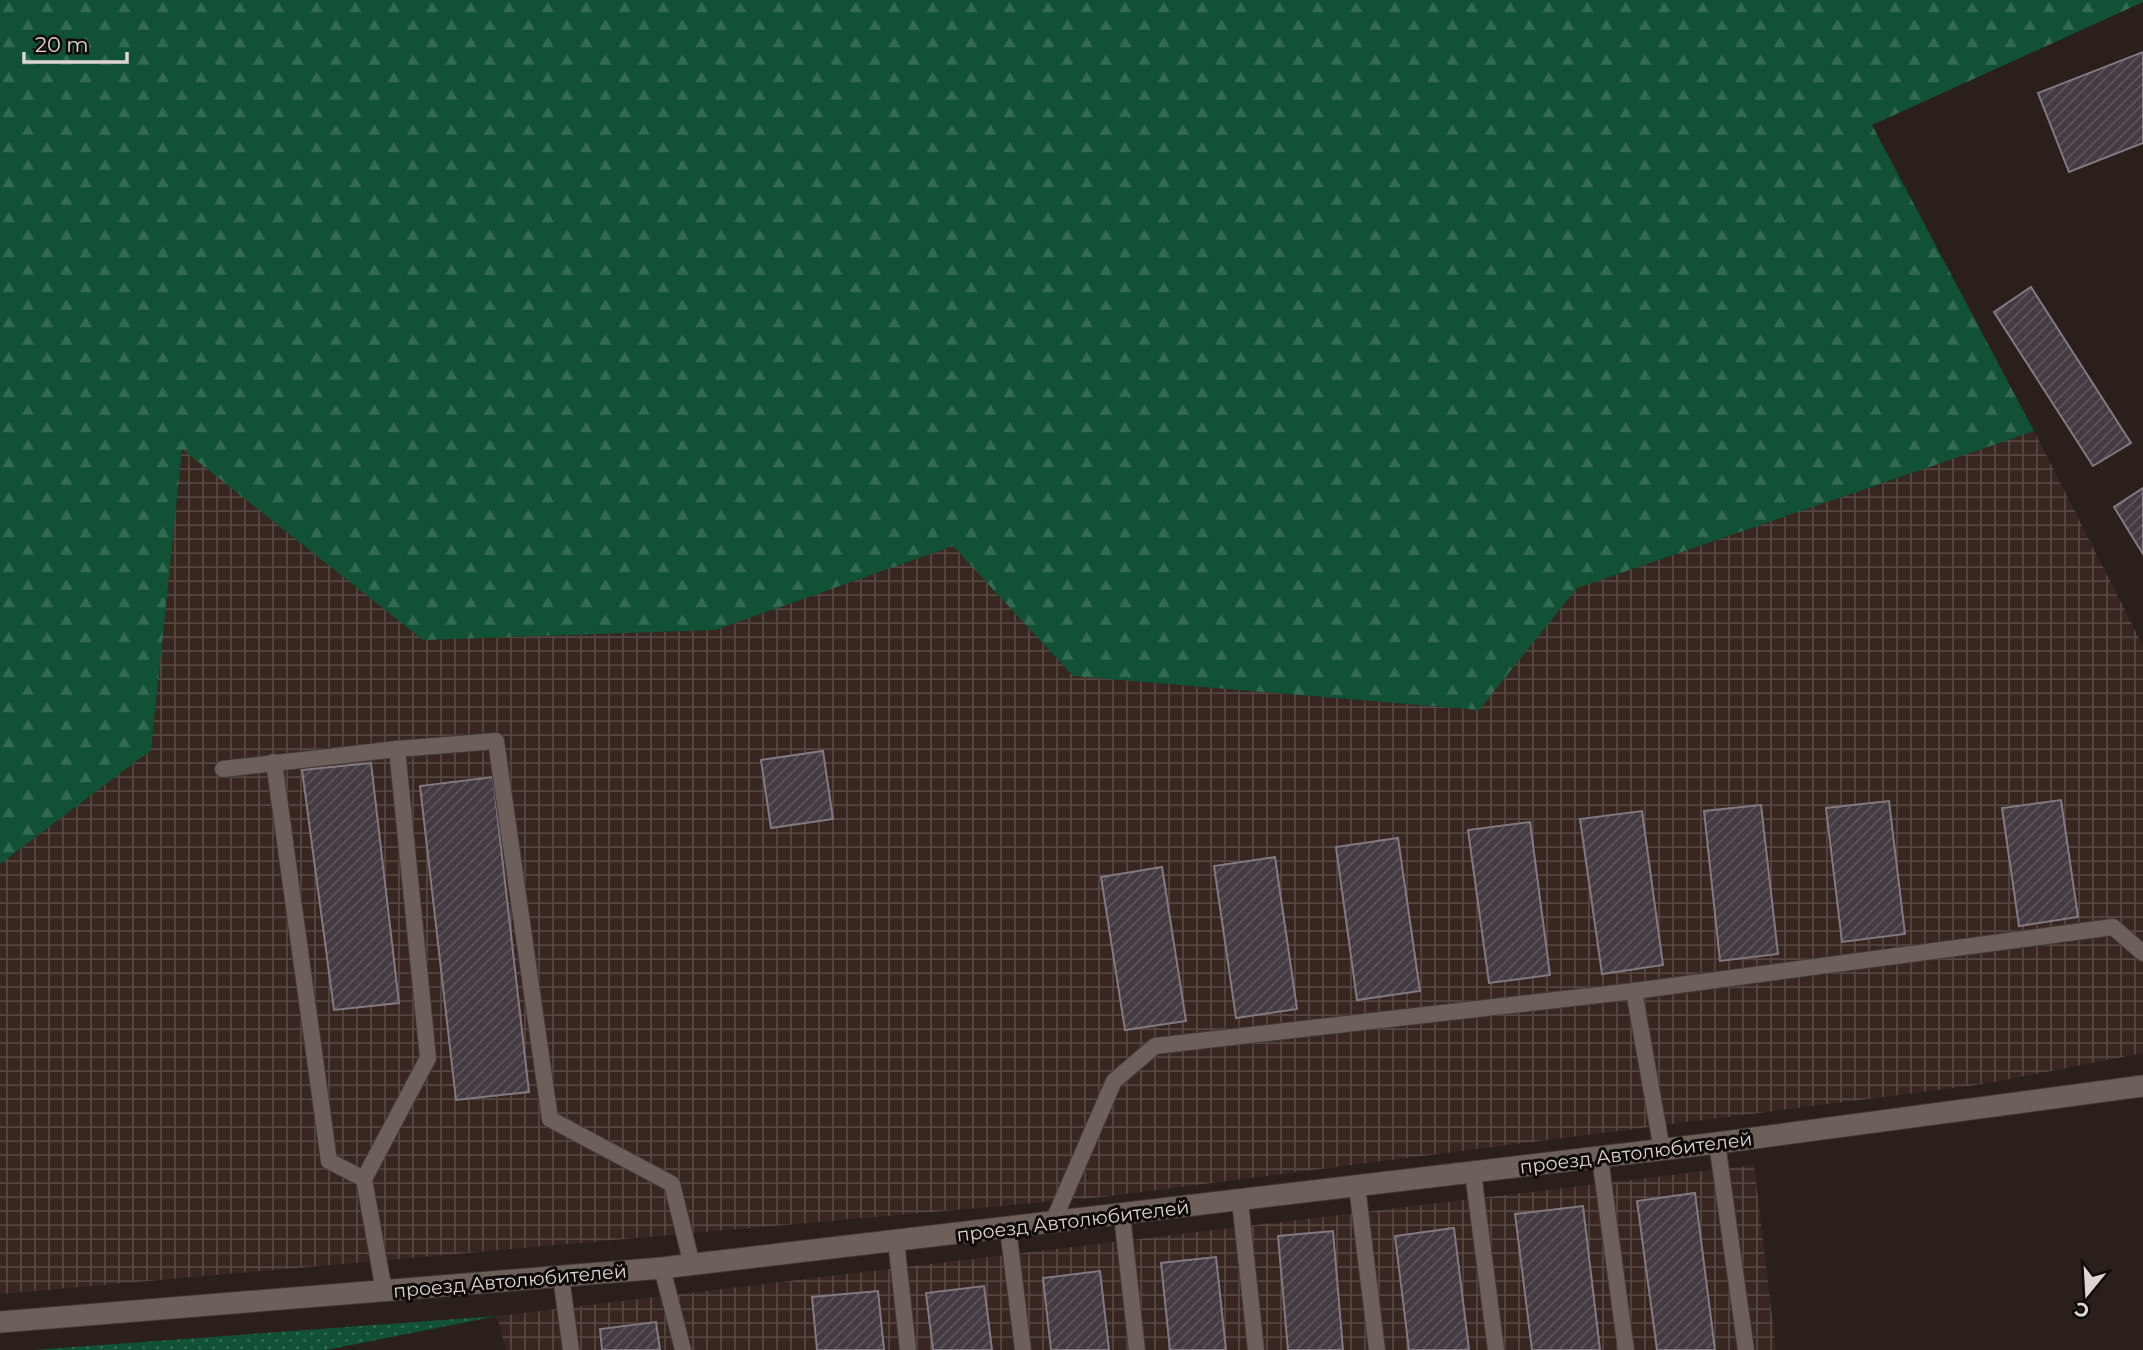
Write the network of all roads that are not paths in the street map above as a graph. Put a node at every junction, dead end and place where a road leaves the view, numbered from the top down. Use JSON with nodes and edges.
{"nodes":[{"id":1,"x":397,"y":748,"type":"junction"},
{"id":2,"x":274,"y":762,"type":"junction"},
{"id":3,"x":223,"y":769,"type":"dead end"},
{"id":4,"x":2143,"y":953,"type":"edge"},
{"id":5,"x":1634,"y":991,"type":"junction"},
{"id":6,"x":2143,"y":1086,"type":"edge"},
{"id":7,"x":1717,"y":1143,"type":"junction"},
{"id":8,"x":1662,"y":1150,"type":"junction"},
{"id":9,"x":1600,"y":1157,"type":"junction"},
{"id":10,"x":1473,"y":1173,"type":"junction"},
{"id":11,"x":364,"y":1179,"type":"junction"},
{"id":12,"x":1357,"y":1186,"type":"junction"},
{"id":13,"x":1240,"y":1201,"type":"junction"},
{"id":14,"x":1122,"y":1215,"type":"junction"},
{"id":15,"x":1052,"y":1224,"type":"junction"},
{"id":16,"x":1008,"y":1228,"type":"junction"},
{"id":17,"x":896,"y":1241,"type":"junction"},
{"id":18,"x":692,"y":1265,"type":"junction"},
{"id":19,"x":662,"y":1268,"type":"junction"},
{"id":20,"x":561,"y":1277,"type":"junction"},
{"id":21,"x":384,"y":1291,"type":"junction"},
{"id":22,"x":0,"y":1322,"type":"edge"},
{"id":23,"x":571,"y":1350,"type":"edge"},
{"id":24,"x":683,"y":1350,"type":"edge"},
{"id":25,"x":908,"y":1350,"type":"edge"},
{"id":26,"x":1023,"y":1350,"type":"edge"},
{"id":27,"x":1137,"y":1350,"type":"edge"},
{"id":28,"x":1256,"y":1350,"type":"edge"},
{"id":29,"x":1377,"y":1350,"type":"edge"},
{"id":30,"x":1496,"y":1350,"type":"edge"},
{"id":31,"x":1626,"y":1350,"type":"edge"},
{"id":32,"x":1746,"y":1350,"type":"edge"}],
"edges":[{"from":1,"to":2,"type":"lane"},
{"from":1,"to":11,"type":"lane"},
{"from":1,"to":18,"type":"lane"},
{"from":2,"to":3,"type":"lane"},
{"from":2,"to":11,"type":"lane"},
{"from":4,"to":5,"type":"lane"},
{"from":5,"to":8,"type":"lane"},
{"from":5,"to":15,"type":"lane"},
{"from":6,"to":7,"type":"street","name":"проезд Автолюбителей"},
{"from":7,"to":8,"type":"street","name":"проезд Автолюбителей"},
{"from":7,"to":32,"type":"lane"},
{"from":8,"to":9,"type":"street","name":"проезд Автолюбителей"},
{"from":9,"to":10,"type":"street","name":"проезд Автолюбителей"},
{"from":9,"to":31,"type":"lane"},
{"from":10,"to":12,"type":"street","name":"проезд Автолюбителей"},
{"from":10,"to":30,"type":"lane"},
{"from":11,"to":21,"type":"lane"},
{"from":12,"to":13,"type":"street","name":"проезд Автолюбителей"},
{"from":12,"to":29,"type":"lane"},
{"from":13,"to":14,"type":"street","name":"проезд Автолюбителей"},
{"from":13,"to":28,"type":"lane"},
{"from":14,"to":15,"type":"street","name":"проезд Автолюбителей"},
{"from":14,"to":27,"type":"lane"},
{"from":15,"to":16,"type":"street","name":"проезд Автолюбителей"},
{"from":16,"to":17,"type":"street","name":"проезд Автолюбителей"},
{"from":16,"to":26,"type":"lane"},
{"from":17,"to":18,"type":"street","name":"проезд Автолюбителей"},
{"from":17,"to":25,"type":"lane"},
{"from":18,"to":19,"type":"street","name":"проезд Автолюбителей"},
{"from":19,"to":20,"type":"street","name":"проезд Автолюбителей"},
{"from":19,"to":24,"type":"lane"},
{"from":20,"to":21,"type":"street","name":"проезд Автолюбителей"},
{"from":20,"to":23,"type":"lane"},
{"from":21,"to":22,"type":"street","name":"проезд Автолюбителей"}]}
